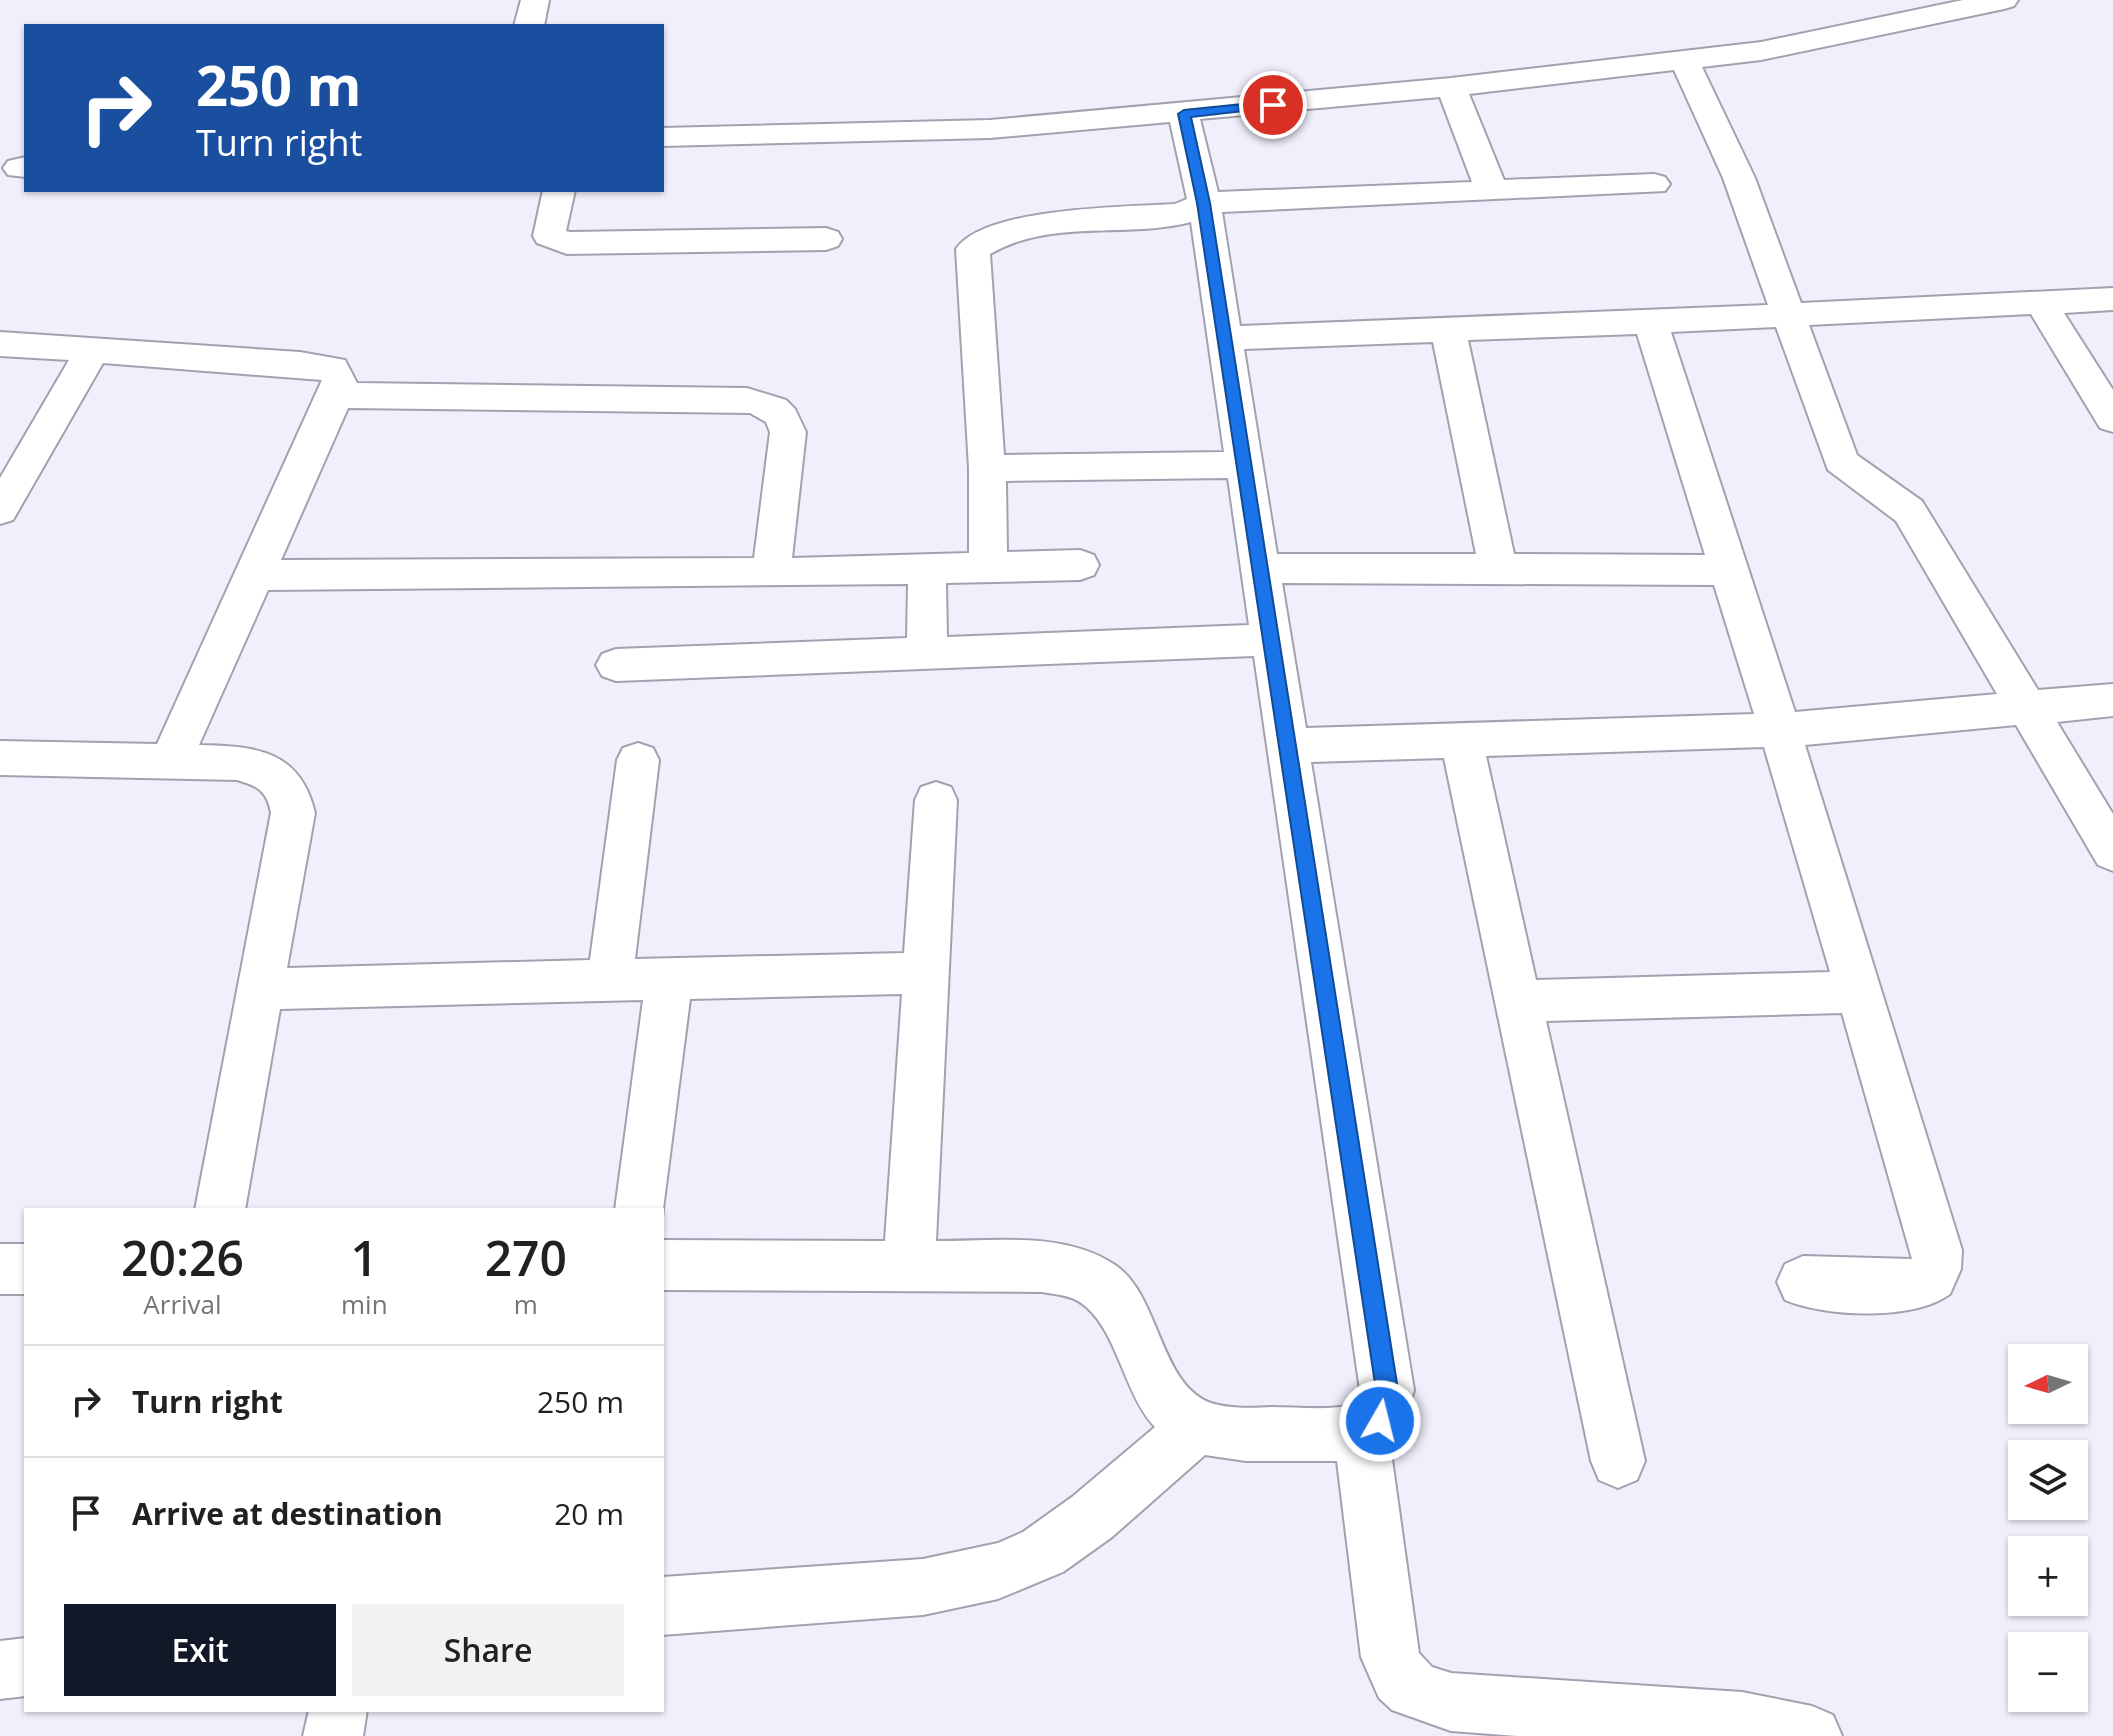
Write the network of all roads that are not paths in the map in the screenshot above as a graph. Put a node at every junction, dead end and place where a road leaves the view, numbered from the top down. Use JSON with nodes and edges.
{"nodes":[{"id":1,"x":535,"y":0,"type":"edge"},
{"id":2,"x":2004,"y":0,"type":"edge"},
{"id":3,"x":529,"y":24,"type":"edge"},
{"id":4,"x":1684,"y":60,"type":"junction"},
{"id":5,"x":1451,"y":87,"type":"junction"},
{"id":6,"x":1184,"y":114,"type":"junction"},
{"id":7,"x":664,"y":137,"type":"edge"},
{"id":8,"x":1654,"y":184,"type":"dead end"},
{"id":9,"x":1492,"y":191,"type":"junction"},
{"id":10,"x":559,"y":192,"type":"edge"},
{"id":11,"x":1204,"y":203,"type":"junction"},
{"id":12,"x":826,"y":239,"type":"dead end"},
{"id":13,"x":2113,"y":299,"type":"edge"},
{"id":14,"x":2040,"y":302,"type":"junction"},
{"id":15,"x":1788,"y":315,"type":"junction"},
{"id":16,"x":1650,"y":322,"type":"junction"},
{"id":17,"x":1448,"y":330,"type":"junction"},
{"id":18,"x":1225,"y":338,"type":"junction"},
{"id":19,"x":0,"y":344,"type":"edge"},
{"id":20,"x":93,"y":350,"type":"junction"},
{"id":21,"x":336,"y":395,"type":"junction"},
{"id":22,"x":2113,"y":419,"type":"edge"},
{"id":23,"x":1244,"y":465,"type":"junction"},
{"id":24,"x":987,"y":468,"type":"junction"},
{"id":25,"x":0,"y":510,"type":"edge"},
{"id":26,"x":1080,"y":565,"type":"dead end"},
{"id":27,"x":988,"y":567,"type":"junction"},
{"id":28,"x":1259,"y":568,"type":"junction"},
{"id":29,"x":1498,"y":568,"type":"junction"},
{"id":30,"x":927,"y":569,"type":"junction"},
{"id":31,"x":1729,"y":570,"type":"junction"},
{"id":32,"x":771,"y":573,"type":"junction"},
{"id":33,"x":254,"y":575,"type":"junction"},
{"id":34,"x":1271,"y":640,"type":"junction"},
{"id":35,"x":927,"y":654,"type":"junction"},
{"id":36,"x":616,"y":665,"type":"dead end"},
{"id":37,"x":2113,"y":700,"type":"edge"},
{"id":38,"x":2028,"y":709,"type":"junction"},
{"id":39,"x":1780,"y":730,"type":"junction"},
{"id":40,"x":1461,"y":740,"type":"junction"},
{"id":41,"x":1286,"y":746,"type":"junction"},
{"id":42,"x":0,"y":758,"type":"edge"},
{"id":43,"x":171,"y":760,"type":"junction"},
{"id":44,"x":638,"y":760,"type":"dead end"},
{"id":45,"x":936,"y":800,"type":"dead end"},
{"id":46,"x":2113,"y":852,"type":"edge"},
{"id":47,"x":926,"y":973,"type":"junction"},
{"id":48,"x":669,"y":979,"type":"junction"},
{"id":49,"x":610,"y":980,"type":"junction"},
{"id":50,"x":261,"y":989,"type":"junction"},
{"id":51,"x":1859,"y":992,"type":"junction"},
{"id":52,"x":1518,"y":1001,"type":"junction"},
{"id":53,"x":220,"y":1208,"type":"edge"},
{"id":54,"x":640,"y":1208,"type":"edge"},
{"id":55,"x":664,"y":1265,"type":"edge"},
{"id":56,"x":909,"y":1266,"type":"junction"},
{"id":57,"x":0,"y":1269,"type":"edge"},
{"id":58,"x":24,"y":1269,"type":"edge"},
{"id":59,"x":1803,"y":1282,"type":"dead end"},
{"id":60,"x":1198,"y":1426,"type":"junction"},
{"id":61,"x":1361,"y":1433,"type":"junction"},
{"id":62,"x":1618,"y":1461,"type":"dead end"},
{"id":63,"x":664,"y":1606,"type":"edge"},
{"id":64,"x":24,"y":1667,"type":"edge"},
{"id":65,"x":0,"y":1670,"type":"edge"},
{"id":66,"x":338,"y":1712,"type":"edge"},
{"id":67,"x":333,"y":1736,"type":"edge"},
{"id":68,"x":1812,"y":1736,"type":"edge"}],
"edges":[{"from":1,"to":3,"type":"street"},
{"from":2,"to":4,"type":"street"},
{"from":4,"to":5,"type":"street"},
{"from":4,"to":15,"type":"street"},
{"from":5,"to":6,"type":"street"},
{"from":5,"to":9,"type":"street"},
{"from":6,"to":7,"type":"street"},
{"from":6,"to":11,"type":"street"},
{"from":8,"to":9,"type":"street"},
{"from":9,"to":11,"type":"street"},
{"from":10,"to":12,"type":"street"},
{"from":11,"to":18,"type":"street"},
{"from":11,"to":24,"type":"street"},
{"from":13,"to":14,"type":"street"},
{"from":14,"to":15,"type":"street"},
{"from":14,"to":22,"type":"street"},
{"from":15,"to":16,"type":"street"},
{"from":15,"to":38,"type":"street"},
{"from":16,"to":17,"type":"street"},
{"from":16,"to":31,"type":"street"},
{"from":17,"to":18,"type":"street"},
{"from":17,"to":29,"type":"street"},
{"from":18,"to":23,"type":"street"},
{"from":19,"to":20,"type":"street"},
{"from":20,"to":21,"type":"street"},
{"from":20,"to":25,"type":"street"},
{"from":21,"to":32,"type":"street"},
{"from":21,"to":33,"type":"street"},
{"from":23,"to":24,"type":"street"},
{"from":23,"to":28,"type":"street"},
{"from":24,"to":27,"type":"street"},
{"from":26,"to":27,"type":"street"},
{"from":27,"to":30,"type":"street"},
{"from":28,"to":29,"type":"street"},
{"from":28,"to":34,"type":"street"},
{"from":29,"to":31,"type":"street"},
{"from":30,"to":32,"type":"street"},
{"from":30,"to":35,"type":"street"},
{"from":31,"to":39,"type":"street"},
{"from":32,"to":33,"type":"street"},
{"from":33,"to":43,"type":"street"},
{"from":34,"to":35,"type":"street"},
{"from":34,"to":41,"type":"street"},
{"from":35,"to":36,"type":"street"},
{"from":37,"to":38,"type":"street"},
{"from":38,"to":39,"type":"street"},
{"from":38,"to":46,"type":"street"},
{"from":39,"to":40,"type":"street"},
{"from":39,"to":51,"type":"street"},
{"from":40,"to":41,"type":"street"},
{"from":40,"to":52,"type":"street"},
{"from":41,"to":61,"type":"street"},
{"from":42,"to":43,"type":"street"},
{"from":43,"to":50,"type":"street"},
{"from":44,"to":49,"type":"street"},
{"from":45,"to":47,"type":"street"},
{"from":47,"to":48,"type":"street"},
{"from":47,"to":56,"type":"street"},
{"from":48,"to":49,"type":"street"},
{"from":48,"to":54,"type":"street"},
{"from":49,"to":50,"type":"street"},
{"from":50,"to":53,"type":"street"},
{"from":51,"to":52,"type":"street"},
{"from":51,"to":59,"type":"street"},
{"from":52,"to":62,"type":"street"},
{"from":55,"to":56,"type":"street"},
{"from":56,"to":60,"type":"street"},
{"from":57,"to":58,"type":"street"},
{"from":60,"to":61,"type":"street"},
{"from":60,"to":63,"type":"street"},
{"from":61,"to":68,"type":"street"},
{"from":64,"to":65,"type":"street"},
{"from":66,"to":67,"type":"street"}]}
